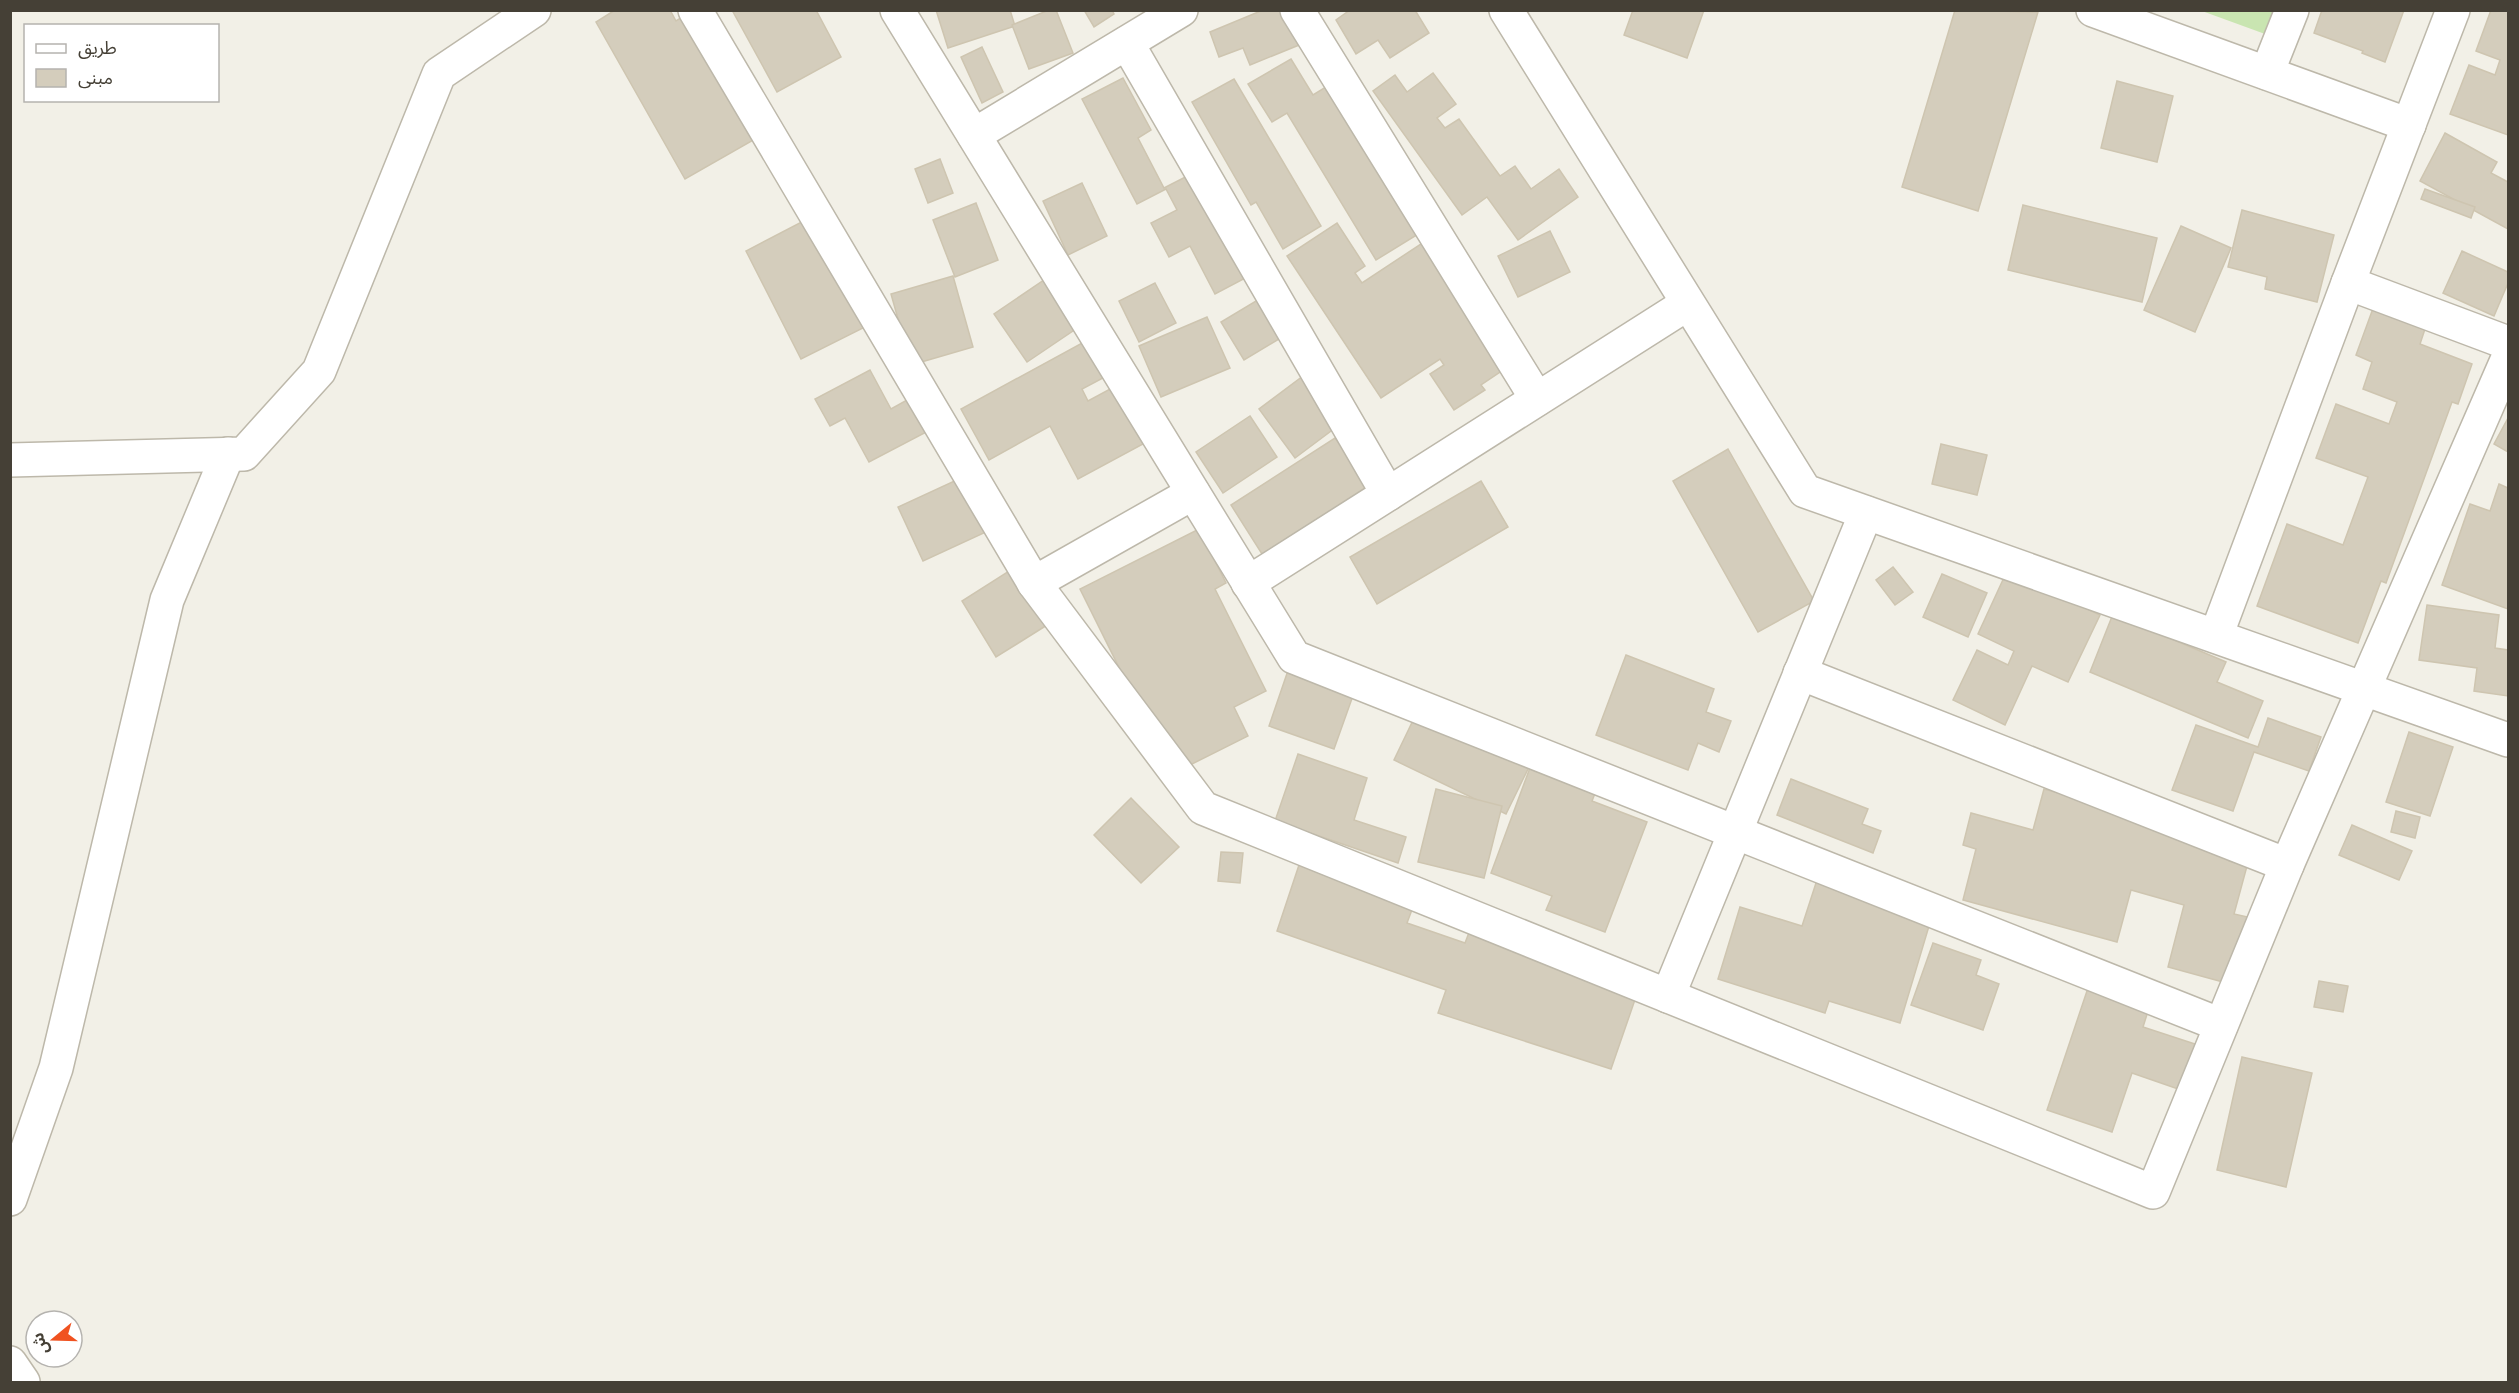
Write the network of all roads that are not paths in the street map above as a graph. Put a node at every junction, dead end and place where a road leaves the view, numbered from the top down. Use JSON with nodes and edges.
{"nodes":[{"id":1,"x":534,"y":10,"type":"edge"},
{"id":2,"x":695,"y":10,"type":"edge"},
{"id":3,"x":897,"y":10,"type":"edge"},
{"id":4,"x":1181,"y":10,"type":"edge"},
{"id":5,"x":1297,"y":10,"type":"edge"},
{"id":6,"x":1506,"y":10,"type":"edge"},
{"id":7,"x":2093,"y":10,"type":"edge"},
{"id":8,"x":2292,"y":10,"type":"edge"},
{"id":9,"x":2453,"y":10,"type":"edge"},
{"id":10,"x":1127,"y":43,"type":"junction"},
{"id":11,"x":2267,"y":73,"type":"junction"},
{"id":12,"x":2409,"y":125,"type":"junction"},
{"id":13,"x":974,"y":135,"type":"junction"},
{"id":14,"x":2348,"y":283,"type":"junction"},
{"id":15,"x":1687,"y":304,"type":"junction"},
{"id":16,"x":2508,"y":343,"type":"edge"},
{"id":17,"x":2508,"y":358,"type":"edge"},
{"id":18,"x":1537,"y":399,"type":"junction"},
{"id":19,"x":228,"y":454,"type":"junction"},
{"id":20,"x":10,"y":460,"type":"edge"},
{"id":21,"x":1193,"y":493,"type":"junction"},
{"id":22,"x":1388,"y":494,"type":"junction"},
{"id":23,"x":1866,"y":513,"type":"junction"},
{"id":24,"x":1034,"y":583,"type":"junction"},
{"id":25,"x":1248,"y":583,"type":"junction"},
{"id":26,"x":2216,"y":636,"type":"junction"},
{"id":27,"x":1800,"y":673,"type":"junction"},
{"id":28,"x":2364,"y":688,"type":"junction"},
{"id":29,"x":2508,"y":740,"type":"edge"},
{"id":30,"x":1734,"y":833,"type":"junction"},
{"id":31,"x":2287,"y":865,"type":"junction"},
{"id":32,"x":1668,"y":996,"type":"junction"},
{"id":33,"x":2221,"y":1025,"type":"junction"},
{"id":34,"x":10,"y":1199,"type":"edge"},
{"id":35,"x":10,"y":1363,"type":"edge"},
{"id":36,"x":23,"y":1383,"type":"edge"}],
"edges":[{"from":1,"to":19,"type":"street"},
{"from":2,"to":24,"type":"street"},
{"from":3,"to":13,"type":"street"},
{"from":4,"to":10,"type":"street"},
{"from":5,"to":18,"type":"street"},
{"from":6,"to":15,"type":"street"},
{"from":7,"to":11,"type":"street"},
{"from":8,"to":11,"type":"street"},
{"from":9,"to":12,"type":"street"},
{"from":10,"to":13,"type":"street"},
{"from":10,"to":22,"type":"street"},
{"from":11,"to":12,"type":"street"},
{"from":12,"to":14,"type":"street"},
{"from":13,"to":21,"type":"street"},
{"from":14,"to":16,"type":"street"},
{"from":14,"to":26,"type":"street"},
{"from":15,"to":18,"type":"street"},
{"from":15,"to":23,"type":"street"},
{"from":17,"to":28,"type":"street"},
{"from":18,"to":22,"type":"street"},
{"from":19,"to":20,"type":"street"},
{"from":19,"to":34,"type":"street"},
{"from":21,"to":24,"type":"street"},
{"from":21,"to":25,"type":"street"},
{"from":22,"to":25,"type":"street"},
{"from":23,"to":26,"type":"street"},
{"from":23,"to":27,"type":"street"},
{"from":24,"to":32,"type":"street"},
{"from":25,"to":30,"type":"street"},
{"from":26,"to":28,"type":"street"},
{"from":27,"to":30,"type":"street"},
{"from":27,"to":31,"type":"street"},
{"from":28,"to":29,"type":"street"},
{"from":28,"to":31,"type":"street"},
{"from":30,"to":32,"type":"street"},
{"from":30,"to":33,"type":"street"},
{"from":31,"to":33,"type":"street"},
{"from":32,"to":33,"type":"street"},
{"from":35,"to":36,"type":"street"}]}
